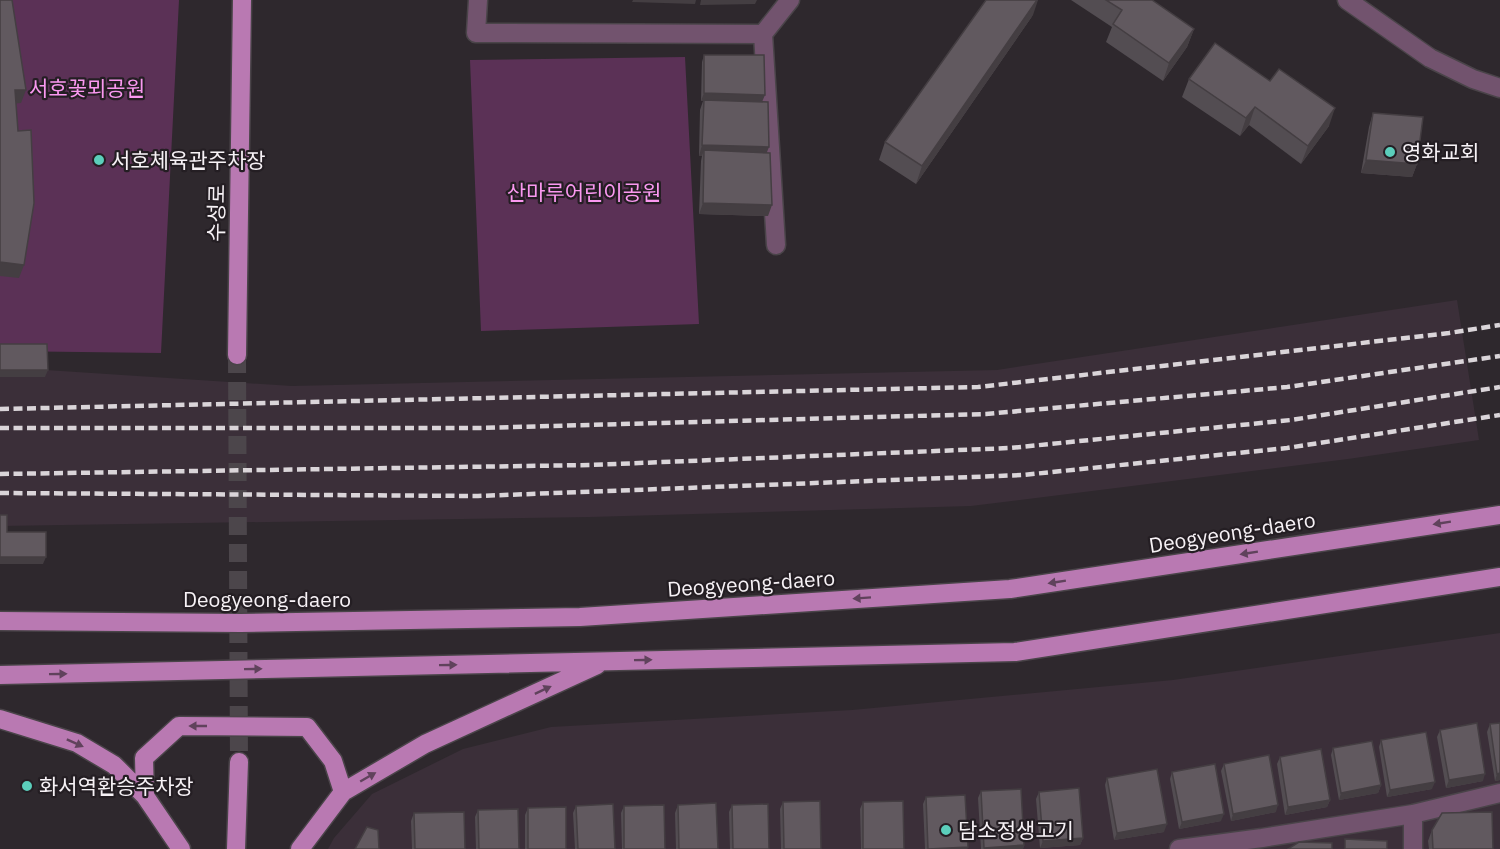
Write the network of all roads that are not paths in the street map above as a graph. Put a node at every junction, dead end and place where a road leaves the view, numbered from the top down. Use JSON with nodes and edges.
{"nodes":[{"id":1,"x":242,"y":0,"type":"edge"},
{"id":2,"x":478,"y":0,"type":"edge"},
{"id":3,"x":790,"y":0,"type":"edge"},
{"id":4,"x":1347,"y":0,"type":"edge"},
{"id":5,"x":763,"y":34,"type":"junction"},
{"id":6,"x":1500,"y":88,"type":"edge"},
{"id":7,"x":776,"y":245,"type":"dead end"},
{"id":8,"x":237,"y":356,"type":"tunnel mouth"},
{"id":9,"x":1500,"y":515,"type":"edge"},
{"id":10,"x":1500,"y":577,"type":"edge"},
{"id":11,"x":0,"y":621,"type":"edge"},
{"id":12,"x":604,"y":661,"type":"junction"},
{"id":13,"x":0,"y":675,"type":"edge"},
{"id":14,"x":0,"y":719,"type":"edge"},
{"id":15,"x":239,"y":762,"type":"tunnel mouth"},
{"id":16,"x":344,"y":792,"type":"junction"},
{"id":17,"x":1500,"y":793,"type":"edge"},
{"id":18,"x":145,"y":796,"type":"junction"},
{"id":19,"x":1413,"y":814,"type":"junction"},
{"id":20,"x":1262,"y":844,"type":"edge"},
{"id":21,"x":181,"y":849,"type":"edge"},
{"id":22,"x":236,"y":849,"type":"edge"},
{"id":23,"x":300,"y":849,"type":"edge"},
{"id":24,"x":1179,"y":849,"type":"edge"},
{"id":25,"x":1413,"y":849,"type":"edge"}],
"edges":[{"from":1,"to":8,"type":"main road","name":"수성로"},
{"from":2,"to":5,"type":"street"},
{"from":3,"to":5,"type":"street"},
{"from":4,"to":6,"type":"street"},
{"from":5,"to":7,"type":"street"},
{"from":9,"to":11,"type":"main road","name":"Deogyeong-daero","one_way":true},
{"from":12,"to":10,"type":"main road","one_way":true},
{"from":13,"to":12,"type":"main road","one_way":true},
{"from":16,"to":12,"type":"main road","one_way":true},
{"from":14,"to":18,"type":"main road","one_way":true},
{"from":15,"to":22,"type":"main road"},
{"from":16,"to":18,"type":"main road","one_way":true},
{"from":16,"to":23,"type":"main road"},
{"from":17,"to":19,"type":"street"},
{"from":18,"to":21,"type":"main road"},
{"from":19,"to":20,"type":"street"},
{"from":19,"to":25,"type":"street"},
{"from":20,"to":24,"type":"street"}]}
